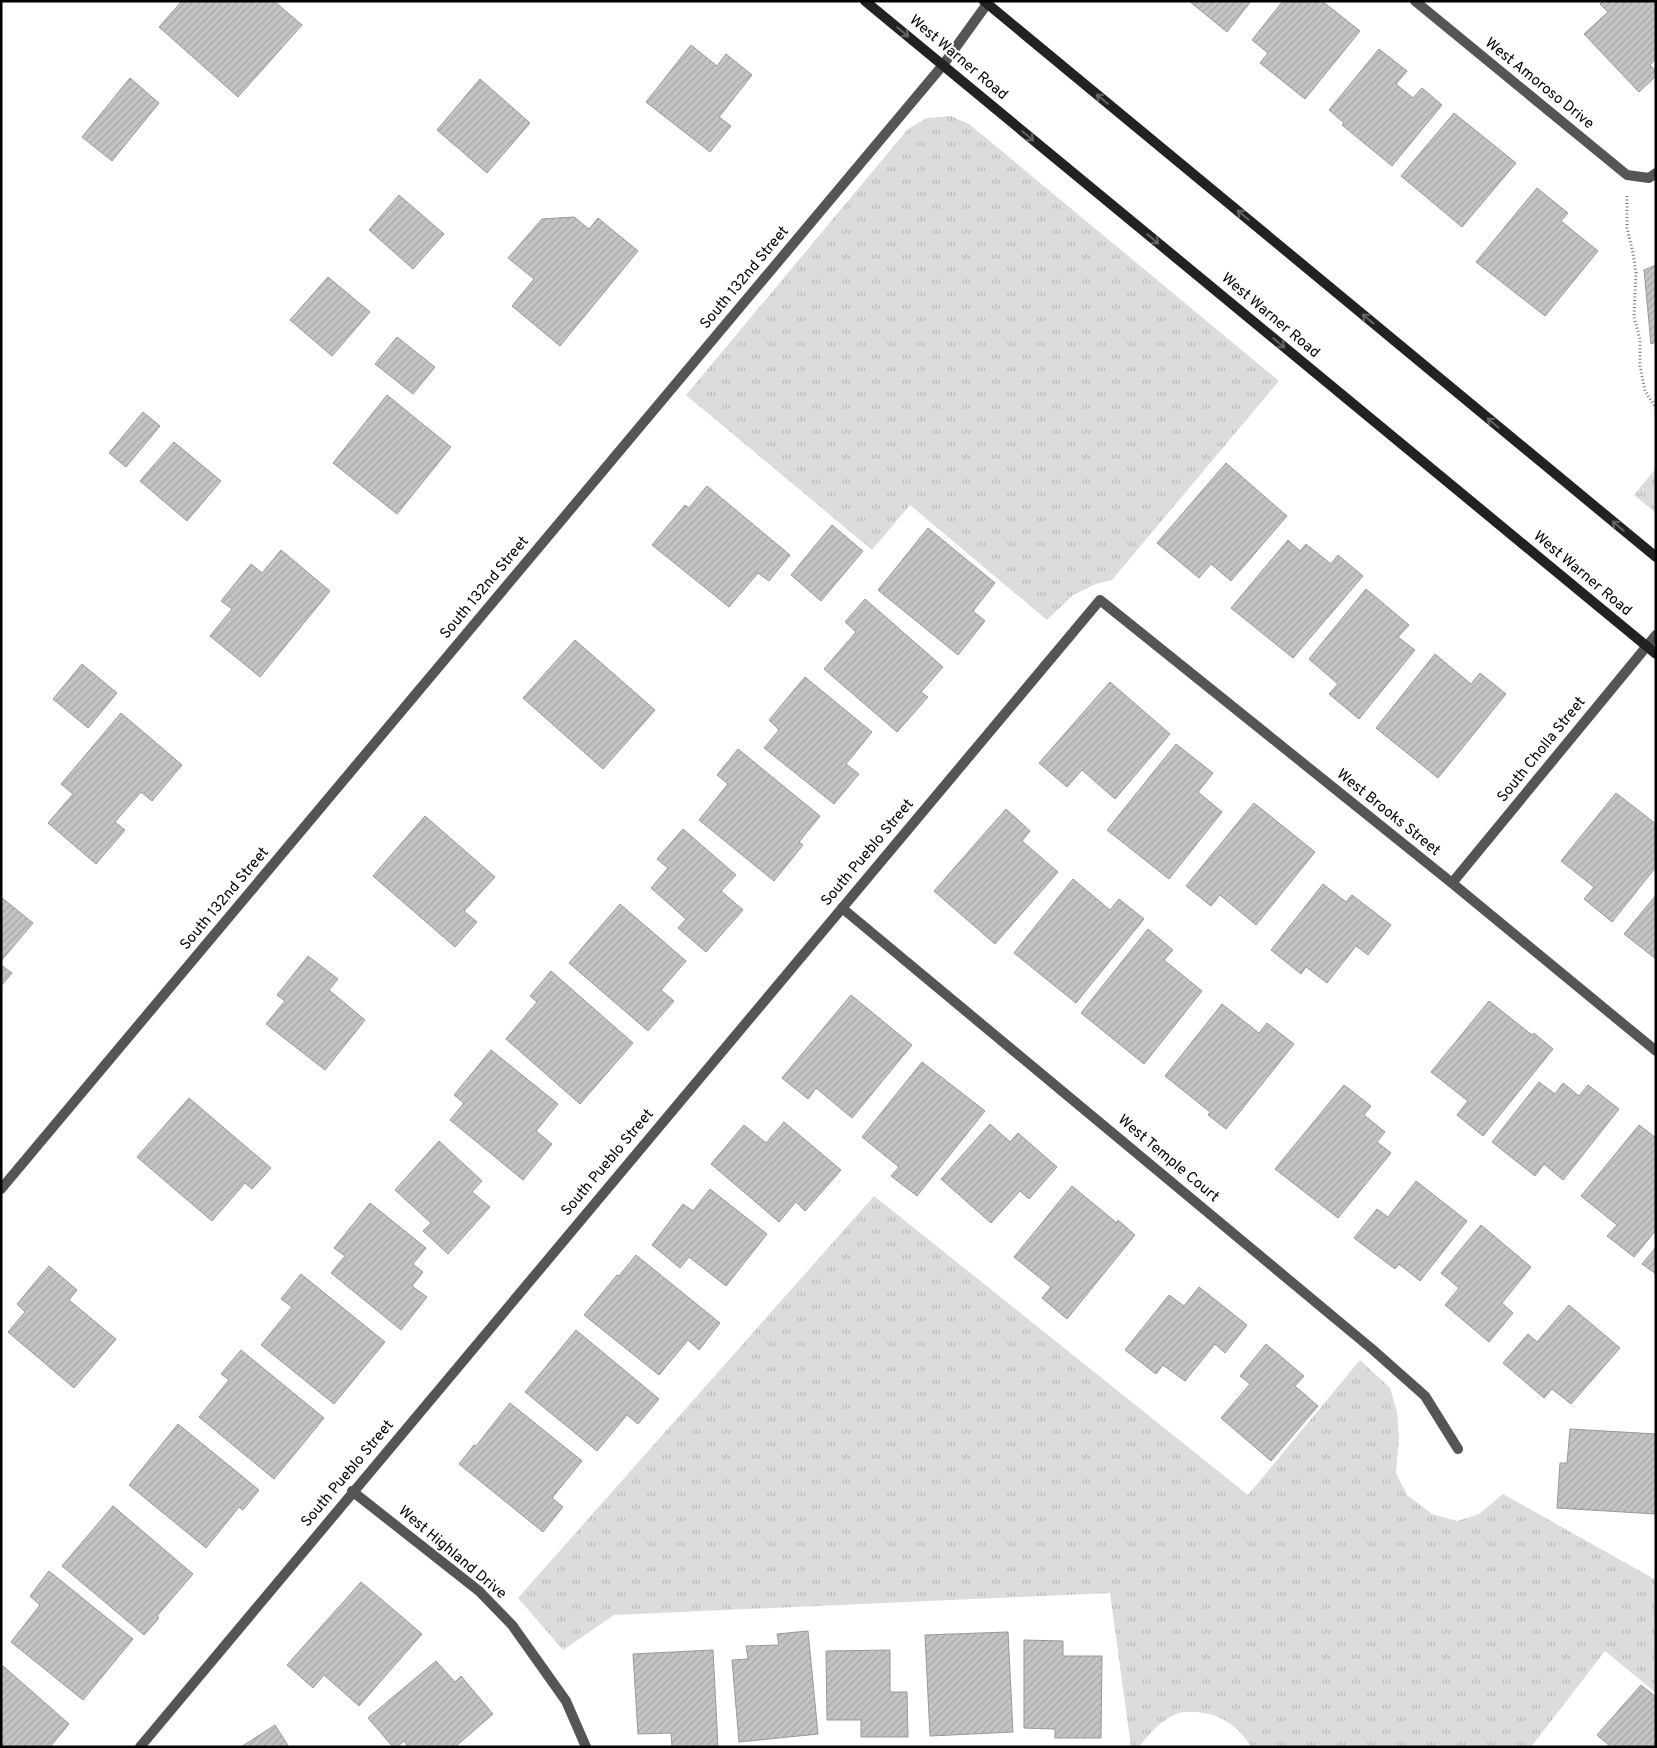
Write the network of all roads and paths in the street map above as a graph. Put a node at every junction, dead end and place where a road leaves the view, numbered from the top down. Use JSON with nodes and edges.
{"nodes":[{"id":1,"x":865,"y":1,"type":"edge"},
{"id":2,"x":1415,"y":1,"type":"edge"},
{"id":3,"x":986,"y":3,"type":"edge"},
{"id":4,"x":943,"y":65,"type":"junction"},
{"id":5,"x":1627,"y":175,"type":"junction"},
{"id":6,"x":1652,"y":176,"type":"edge"},
{"id":7,"x":1656,"y":408,"type":"edge"},
{"id":8,"x":1656,"y":557,"type":"edge"},
{"id":9,"x":1100,"y":600,"type":"joint"},
{"id":10,"x":1656,"y":635,"type":"edge"},
{"id":11,"x":1647,"y":647,"type":"junction"},
{"id":12,"x":1656,"y":654,"type":"edge"},
{"id":13,"x":1452,"y":883,"type":"junction"},
{"id":14,"x":842,"y":908,"type":"junction"},
{"id":15,"x":1656,"y":1051,"type":"edge"},
{"id":16,"x":1,"y":1189,"type":"edge"},
{"id":17,"x":1458,"y":1449,"type":"dead end"},
{"id":18,"x":352,"y":1491,"type":"junction"},
{"id":19,"x":140,"y":1747,"type":"edge"},
{"id":20,"x":586,"y":1747,"type":"edge"}],
"edges":[{"from":1,"to":4,"type":"main road","name":"West Warner Road","one_way":true},
{"from":2,"to":5,"type":"street","name":"West Amoroso Drive"},
{"from":3,"to":4,"type":"street","name":"South 132nd Street"},
{"from":8,"to":3,"type":"main road","one_way":true},
{"from":4,"to":11,"type":"main road","name":"West Warner Road","one_way":true},
{"from":4,"to":16,"type":"street","name":"South 132nd Street"},
{"from":5,"to":6,"type":"street"},
{"from":5,"to":7,"type":"path"},
{"from":9,"to":13,"type":"street","name":"West Brooks Street"},
{"from":9,"to":14,"type":"street","name":"South Pueblo Street"},
{"from":10,"to":11,"type":"street","name":"South Cholla Street"},
{"from":11,"to":12,"type":"main road","name":"West Warner Road"},
{"from":11,"to":13,"type":"street","name":"South Cholla Street"},
{"from":13,"to":15,"type":"street","name":"West Brooks Street"},
{"from":14,"to":17,"type":"street","name":"West Temple Court"},
{"from":14,"to":18,"type":"street","name":"South Pueblo Street"},
{"from":18,"to":19,"type":"street","name":"South Pueblo Street"},
{"from":18,"to":20,"type":"street","name":"West Highland Drive"}]}
